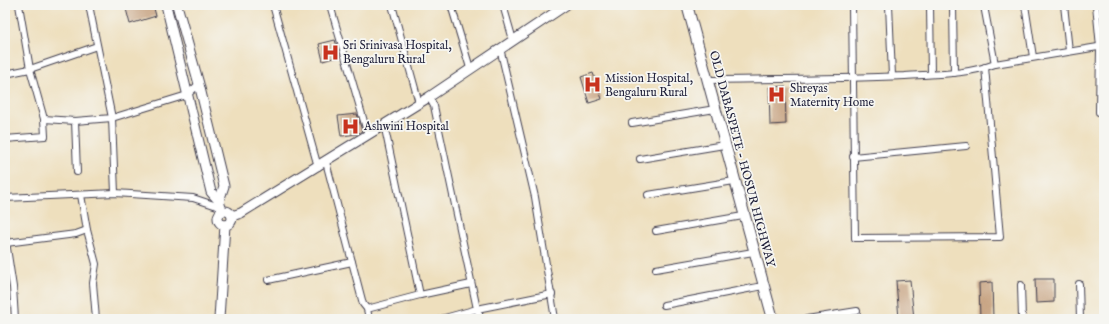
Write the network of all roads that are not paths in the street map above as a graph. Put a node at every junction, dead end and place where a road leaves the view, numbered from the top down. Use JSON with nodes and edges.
{"nodes":[{"id":1,"x":19,"y":5,"type":"edge"},
{"id":2,"x":89,"y":5,"type":"edge"},
{"id":3,"x":166,"y":5,"type":"edge"},
{"id":4,"x":177,"y":5,"type":"edge"},
{"id":5,"x":273,"y":5,"type":"edge"},
{"id":6,"x":330,"y":5,"type":"edge"},
{"id":7,"x":392,"y":5,"type":"edge"},
{"id":8,"x":452,"y":5,"type":"edge"},
{"id":9,"x":503,"y":5,"type":"edge"},
{"id":10,"x":566,"y":5,"type":"edge"},
{"id":11,"x":687,"y":5,"type":"edge"},
{"id":12,"x":852,"y":5,"type":"edge"},
{"id":13,"x":890,"y":5,"type":"edge"},
{"id":14,"x":930,"y":5,"type":"edge"},
{"id":15,"x":953,"y":5,"type":"edge"},
{"id":16,"x":1026,"y":5,"type":"edge"},
{"id":17,"x":1064,"y":5,"type":"edge"},
{"id":18,"x":1096,"y":5,"type":"edge"},
{"id":19,"x":984,"y":6,"type":"dead end"},
{"id":20,"x":513,"y":40,"type":"junction"},
{"id":21,"x":97,"y":46,"type":"junction"},
{"id":22,"x":1102,"y":46,"type":"edge"},
{"id":23,"x":500,"y":48,"type":"junction"},
{"id":24,"x":1069,"y":51,"type":"junction"},
{"id":25,"x":1034,"y":57,"type":"junction"},
{"id":26,"x":995,"y":64,"type":"junction"},
{"id":27,"x":470,"y":68,"type":"junction"},
{"id":28,"x":985,"y":68,"type":"junction"},
{"id":29,"x":30,"y":69,"type":"junction"},
{"id":30,"x":954,"y":73,"type":"junction"},
{"id":31,"x":5,"y":74,"type":"edge"},
{"id":32,"x":931,"y":74,"type":"junction"},
{"id":33,"x":892,"y":76,"type":"junction"},
{"id":34,"x":853,"y":79,"type":"junction"},
{"id":35,"x":707,"y":80,"type":"junction"},
{"id":36,"x":199,"y":84,"type":"junction"},
{"id":37,"x":187,"y":95,"type":"junction"},
{"id":38,"x":429,"y":97,"type":"junction"},
{"id":39,"x":419,"y":103,"type":"junction"},
{"id":40,"x":715,"y":109,"type":"junction"},
{"id":41,"x":1099,"y":112,"type":"dead end"},
{"id":42,"x":112,"y":118,"type":"junction"},
{"id":43,"x":44,"y":119,"type":"junction"},
{"id":44,"x":74,"y":121,"type":"junction"},
{"id":45,"x":632,"y":123,"type":"dead end"},
{"id":46,"x":384,"y":124,"type":"junction"},
{"id":47,"x":368,"y":135,"type":"junction"},
{"id":48,"x":5,"y":139,"type":"edge"},
{"id":49,"x":724,"y":145,"type":"junction"},
{"id":50,"x":966,"y":146,"type":"dead end"},
{"id":51,"x":854,"y":157,"type":"junction"},
{"id":52,"x":640,"y":159,"type":"dead end"},
{"id":53,"x":326,"y":162,"type":"junction"},
{"id":54,"x":318,"y":167,"type":"junction"},
{"id":55,"x":77,"y":172,"type":"dead end"},
{"id":56,"x":734,"y":181,"type":"junction"},
{"id":57,"x":115,"y":194,"type":"junction"},
{"id":58,"x":81,"y":195,"type":"junction"},
{"id":59,"x":648,"y":195,"type":"dead end"},
{"id":60,"x":5,"y":198,"type":"edge"},
{"id":61,"x":220,"y":206,"type":"junction"},
{"id":62,"x":232,"y":216,"type":"junction"},
{"id":63,"x":743,"y":216,"type":"junction"},
{"id":64,"x":225,"y":225,"type":"junction"},
{"id":65,"x":87,"y":230,"type":"junction"},
{"id":66,"x":656,"y":231,"type":"dead end"},
{"id":67,"x":5,"y":235,"type":"edge"},
{"id":68,"x":6,"y":243,"type":"junction"},
{"id":69,"x":753,"y":252,"type":"junction"},
{"id":70,"x":352,"y":262,"type":"junction"},
{"id":71,"x":656,"y":269,"type":"dead end"},
{"id":72,"x":268,"y":280,"type":"dead end"},
{"id":73,"x":471,"y":284,"type":"junction"},
{"id":74,"x":1080,"y":284,"type":"dead end"},
{"id":75,"x":1021,"y":285,"type":"dead end"},
{"id":76,"x":763,"y":286,"type":"junction"},
{"id":77,"x":552,"y":294,"type":"junction"},
{"id":78,"x":420,"y":295,"type":"junction"},
{"id":79,"x":664,"y":305,"type":"dead end"},
{"id":80,"x":367,"y":309,"type":"junction"},
{"id":81,"x":477,"y":309,"type":"junction"},
{"id":82,"x":857,"y":311,"type":"dead end"},
{"id":83,"x":15,"y":319,"type":"edge"},
{"id":84,"x":96,"y":319,"type":"edge"},
{"id":85,"x":219,"y":319,"type":"edge"},
{"id":86,"x":369,"y":319,"type":"edge"},
{"id":87,"x":441,"y":319,"type":"edge"},
{"id":88,"x":480,"y":319,"type":"edge"},
{"id":89,"x":555,"y":319,"type":"edge"},
{"id":90,"x":773,"y":319,"type":"edge"},
{"id":91,"x":807,"y":319,"type":"edge"},
{"id":92,"x":1022,"y":319,"type":"edge"},
{"id":93,"x":1080,"y":319,"type":"edge"}],
"edges":[{"from":1,"to":29,"type":"street"},
{"from":2,"to":21,"type":"street"},
{"from":3,"to":37,"type":"main road"},
{"from":4,"to":36,"type":"main road"},
{"from":5,"to":54,"type":"street"},
{"from":6,"to":47,"type":"street"},
{"from":7,"to":39,"type":"street"},
{"from":8,"to":27,"type":"street"},
{"from":9,"to":20,"type":"street"},
{"from":10,"to":20,"type":"main road"},
{"from":11,"to":35,"type":"main road","name":"OLD DABASPETE - HOSUR HIGHWAY"},
{"from":12,"to":34,"type":"street"},
{"from":13,"to":33,"type":"street"},
{"from":14,"to":32,"type":"street"},
{"from":15,"to":30,"type":"street"},
{"from":16,"to":25,"type":"street"},
{"from":17,"to":24,"type":"street"},
{"from":18,"to":22,"type":"street"},
{"from":19,"to":26,"type":"street"},
{"from":20,"to":23,"type":"main road"},
{"from":21,"to":29,"type":"street"},
{"from":21,"to":42,"type":"street"},
{"from":22,"to":24,"type":"street"},
{"from":22,"to":41,"type":"street"},
{"from":23,"to":27,"type":"main road"},
{"from":23,"to":77,"type":"street"},
{"from":24,"to":25,"type":"street"},
{"from":25,"to":26,"type":"street"},
{"from":26,"to":28,"type":"street"},
{"from":27,"to":38,"type":"main road"},
{"from":28,"to":30,"type":"street"},
{"from":28,"to":51,"type":"street"},
{"from":29,"to":31,"type":"street"},
{"from":29,"to":43,"type":"street"},
{"from":30,"to":32,"type":"street"},
{"from":32,"to":33,"type":"street"},
{"from":33,"to":34,"type":"street"},
{"from":34,"to":35,"type":"street"},
{"from":34,"to":51,"type":"street"},
{"from":35,"to":40,"type":"main road","name":"OLD DABASPETE - HOSUR HIGHWAY"},
{"from":36,"to":37,"type":"street"},
{"from":36,"to":61,"type":"main road"},
{"from":37,"to":42,"type":"street"},
{"from":37,"to":61,"type":"main road"},
{"from":38,"to":39,"type":"main road"},
{"from":38,"to":73,"type":"street"},
{"from":39,"to":46,"type":"main road"},
{"from":40,"to":45,"type":"street"},
{"from":40,"to":49,"type":"main road","name":"OLD DABASPETE - HOSUR HIGHWAY"},
{"from":42,"to":44,"type":"street"},
{"from":42,"to":57,"type":"street"},
{"from":43,"to":44,"type":"street"},
{"from":43,"to":48,"type":"street"},
{"from":44,"to":55,"type":"street"},
{"from":46,"to":47,"type":"main road"},
{"from":46,"to":78,"type":"street"},
{"from":47,"to":53,"type":"main road"},
{"from":49,"to":52,"type":"street"},
{"from":49,"to":56,"type":"main road","name":"OLD DABASPETE - HOSUR HIGHWAY"},
{"from":50,"to":51,"type":"street"},
{"from":53,"to":54,"type":"main road"},
{"from":53,"to":70,"type":"street"},
{"from":54,"to":62,"type":"main road"},
{"from":56,"to":59,"type":"street"},
{"from":56,"to":63,"type":"main road","name":"OLD DABASPETE - HOSUR HIGHWAY"},
{"from":57,"to":58,"type":"street"},
{"from":57,"to":61,"type":"street"},
{"from":58,"to":60,"type":"street"},
{"from":58,"to":65,"type":"street"},
{"from":61,"to":62,"type":"main road"},
{"from":61,"to":64,"type":"main road"},
{"from":62,"to":64,"type":"main road"},
{"from":63,"to":66,"type":"street"},
{"from":63,"to":69,"type":"main road","name":"OLD DABASPETE - HOSUR HIGHWAY"},
{"from":64,"to":85,"type":"main road"},
{"from":65,"to":68,"type":"street"},
{"from":65,"to":84,"type":"street"},
{"from":67,"to":68,"type":"street"},
{"from":68,"to":83,"type":"street"},
{"from":69,"to":71,"type":"street"},
{"from":69,"to":76,"type":"main road","name":"OLD DABASPETE - HOSUR HIGHWAY"},
{"from":70,"to":72,"type":"street"},
{"from":70,"to":80,"type":"street"},
{"from":73,"to":78,"type":"street"},
{"from":73,"to":81,"type":"street"},
{"from":74,"to":93,"type":"street"},
{"from":75,"to":92,"type":"street"},
{"from":76,"to":79,"type":"street"},
{"from":76,"to":90,"type":"main road","name":"OLD DABASPETE - HOSUR HIGHWAY"},
{"from":77,"to":81,"type":"street"},
{"from":77,"to":89,"type":"street"},
{"from":78,"to":80,"type":"street"},
{"from":80,"to":86,"type":"street"},
{"from":81,"to":87,"type":"street"},
{"from":81,"to":88,"type":"street"},
{"from":82,"to":91,"type":"street"}]}
